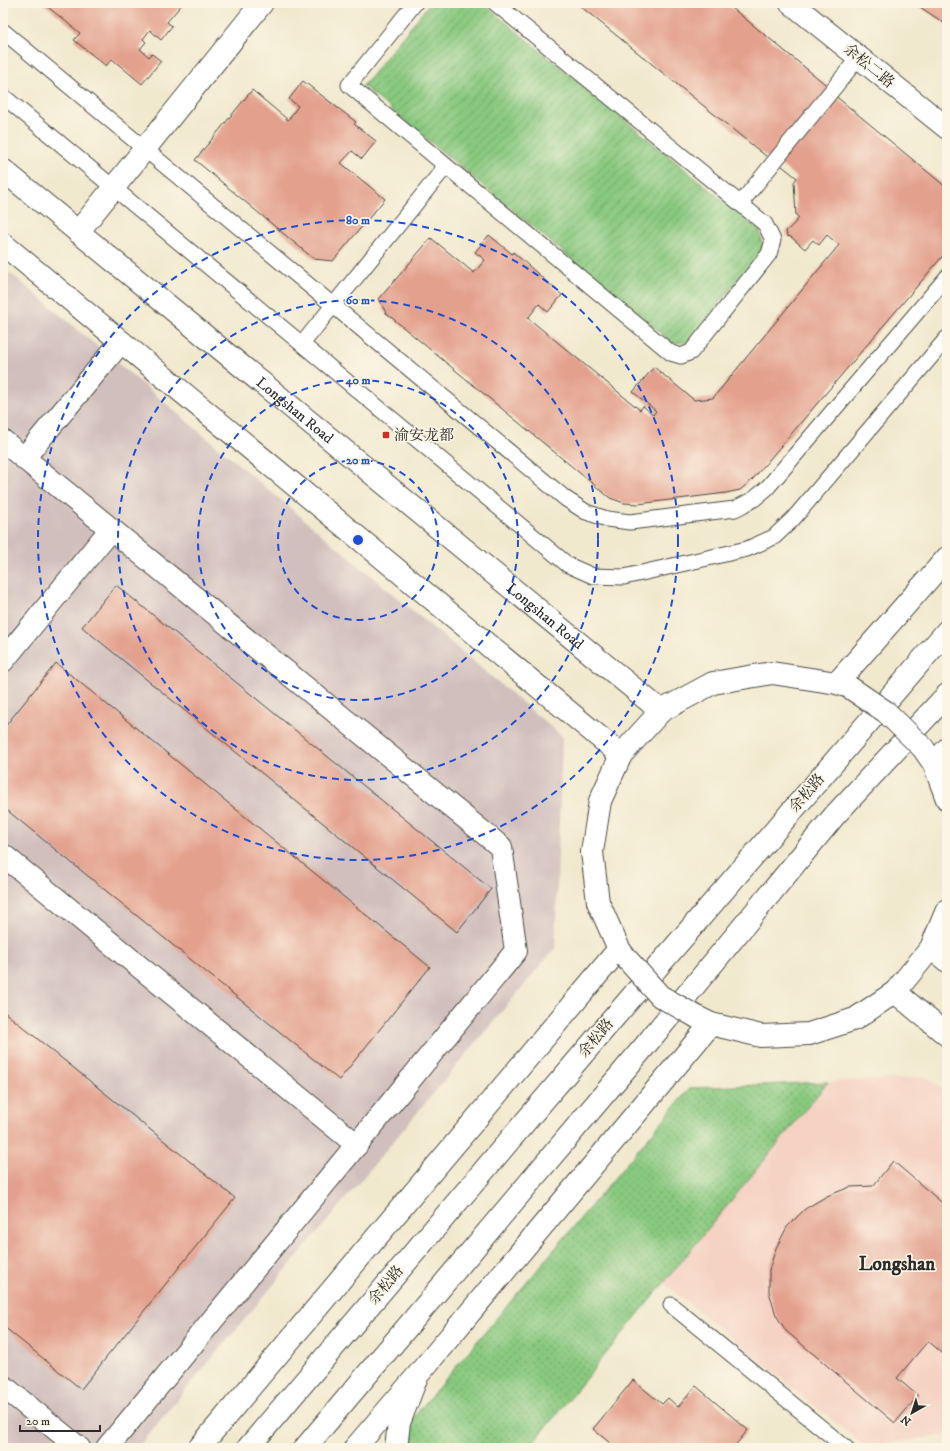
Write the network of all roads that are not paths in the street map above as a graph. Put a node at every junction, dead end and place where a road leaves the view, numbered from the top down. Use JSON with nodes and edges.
{"nodes":[{"id":1,"x":262,"y":3,"type":"edge"},
{"id":2,"x":415,"y":3,"type":"edge"},
{"id":3,"x":495,"y":3,"type":"edge"},
{"id":4,"x":791,"y":3,"type":"edge"},
{"id":5,"x":3,"y":32,"type":"edge"},
{"id":6,"x":859,"y":57,"type":"junction"},
{"id":7,"x":3,"y":96,"type":"edge"},
{"id":8,"x":947,"y":128,"type":"edge"},
{"id":9,"x":144,"y":148,"type":"junction"},
{"id":10,"x":446,"y":166,"type":"junction"},
{"id":11,"x":3,"y":170,"type":"edge"},
{"id":12,"x":113,"y":188,"type":"junction"},
{"id":13,"x":740,"y":204,"type":"junction"},
{"id":14,"x":78,"y":232,"type":"junction"},
{"id":15,"x":3,"y":244,"type":"edge"},
{"id":16,"x":947,"y":277,"type":"edge"},
{"id":17,"x":334,"y":304,"type":"junction"},
{"id":18,"x":947,"y":338,"type":"edge"},
{"id":19,"x":121,"y":342,"type":"junction"},
{"id":20,"x":302,"y":344,"type":"junction"},
{"id":21,"x":3,"y":441,"type":"edge"},
{"id":22,"x":24,"y":458,"type":"junction"},
{"id":23,"x":110,"y":530,"type":"junction"},
{"id":24,"x":947,"y":558,"type":"edge"},
{"id":25,"x":947,"y":631,"type":"edge"},
{"id":26,"x":3,"y":661,"type":"edge"},
{"id":27,"x":843,"y":685,"type":"junction"},
{"id":28,"x":947,"y":694,"type":"edge"},
{"id":29,"x":661,"y":711,"type":"junction"},
{"id":30,"x":935,"y":754,"type":"edge"},
{"id":31,"x":621,"y":755,"type":"junction"},
{"id":32,"x":947,"y":799,"type":"edge"},
{"id":33,"x":3,"y":855,"type":"edge"},
{"id":34,"x":947,"y":910,"type":"edge"},
{"id":35,"x":622,"y":953,"type":"junction"},
{"id":36,"x":939,"y":955,"type":"edge"},
{"id":37,"x":895,"y":992,"type":"junction"},
{"id":38,"x":704,"y":1021,"type":"junction"},
{"id":39,"x":947,"y":1035,"type":"edge"},
{"id":40,"x":357,"y":1145,"type":"junction"},
{"id":41,"x":671,"y":1305,"type":"dead end"},
{"id":42,"x":417,"y":1376,"type":"junction"},
{"id":43,"x":3,"y":1386,"type":"edge"},
{"id":44,"x":79,"y":1448,"type":"edge"},
{"id":45,"x":108,"y":1448,"type":"edge"},
{"id":46,"x":199,"y":1448,"type":"edge"},
{"id":47,"x":248,"y":1448,"type":"edge"},
{"id":48,"x":305,"y":1448,"type":"edge"},
{"id":49,"x":355,"y":1448,"type":"edge"},
{"id":50,"x":396,"y":1448,"type":"edge"},
{"id":51,"x":846,"y":1448,"type":"edge"}],
"edges":[{"from":1,"to":9,"type":"main road"},
{"from":2,"to":10,"type":"lane"},
{"from":3,"to":13,"type":"lane"},
{"from":4,"to":6,"type":"main road","name":"余松二路"},
{"from":5,"to":9,"type":"lane"},
{"from":6,"to":8,"type":"main road","name":"余松二路"},
{"from":6,"to":13,"type":"lane"},
{"from":7,"to":12,"type":"lane"},
{"from":9,"to":12,"type":"main road"},
{"from":9,"to":17,"type":"lane"},
{"from":10,"to":13,"type":"lane"},
{"from":10,"to":17,"type":"lane"},
{"from":11,"to":14,"type":"main road","name":"Longshan Road"},
{"from":12,"to":14,"type":"main road"},
{"from":12,"to":20,"type":"lane"},
{"from":14,"to":29,"type":"main road","name":"Longshan Road"},
{"from":15,"to":19,"type":"main road"},
{"from":16,"to":17,"type":"lane"},
{"from":17,"to":20,"type":"lane"},
{"from":18,"to":20,"type":"lane"},
{"from":19,"to":22,"type":"main road"},
{"from":19,"to":31,"type":"main road"},
{"from":21,"to":22,"type":"main road"},
{"from":22,"to":23,"type":"main road"},
{"from":23,"to":26,"type":"main road"},
{"from":23,"to":40,"type":"main road"},
{"from":24,"to":27,"type":"main road"},
{"from":25,"to":47,"type":"main road","name":"余松路"},
{"from":27,"to":29,"type":"main road"},
{"from":27,"to":30,"type":"main road","bridge":true},
{"from":28,"to":48,"type":"main road"},
{"from":29,"to":31,"type":"main road"},
{"from":30,"to":32,"type":"main road"},
{"from":31,"to":35,"type":"main road"},
{"from":33,"to":40,"type":"main road"},
{"from":34,"to":36,"type":"main road"},
{"from":35,"to":38,"type":"main road","bridge":true},
{"from":35,"to":46,"type":"main road"},
{"from":36,"to":37,"type":"main road"},
{"from":37,"to":38,"type":"main road"},
{"from":37,"to":39,"type":"main road"},
{"from":38,"to":42,"type":"main road"},
{"from":40,"to":45,"type":"main road"},
{"from":41,"to":51,"type":"lane"},
{"from":42,"to":49,"type":"main road"},
{"from":42,"to":50,"type":"main road"},
{"from":43,"to":44,"type":"main road"}]}
